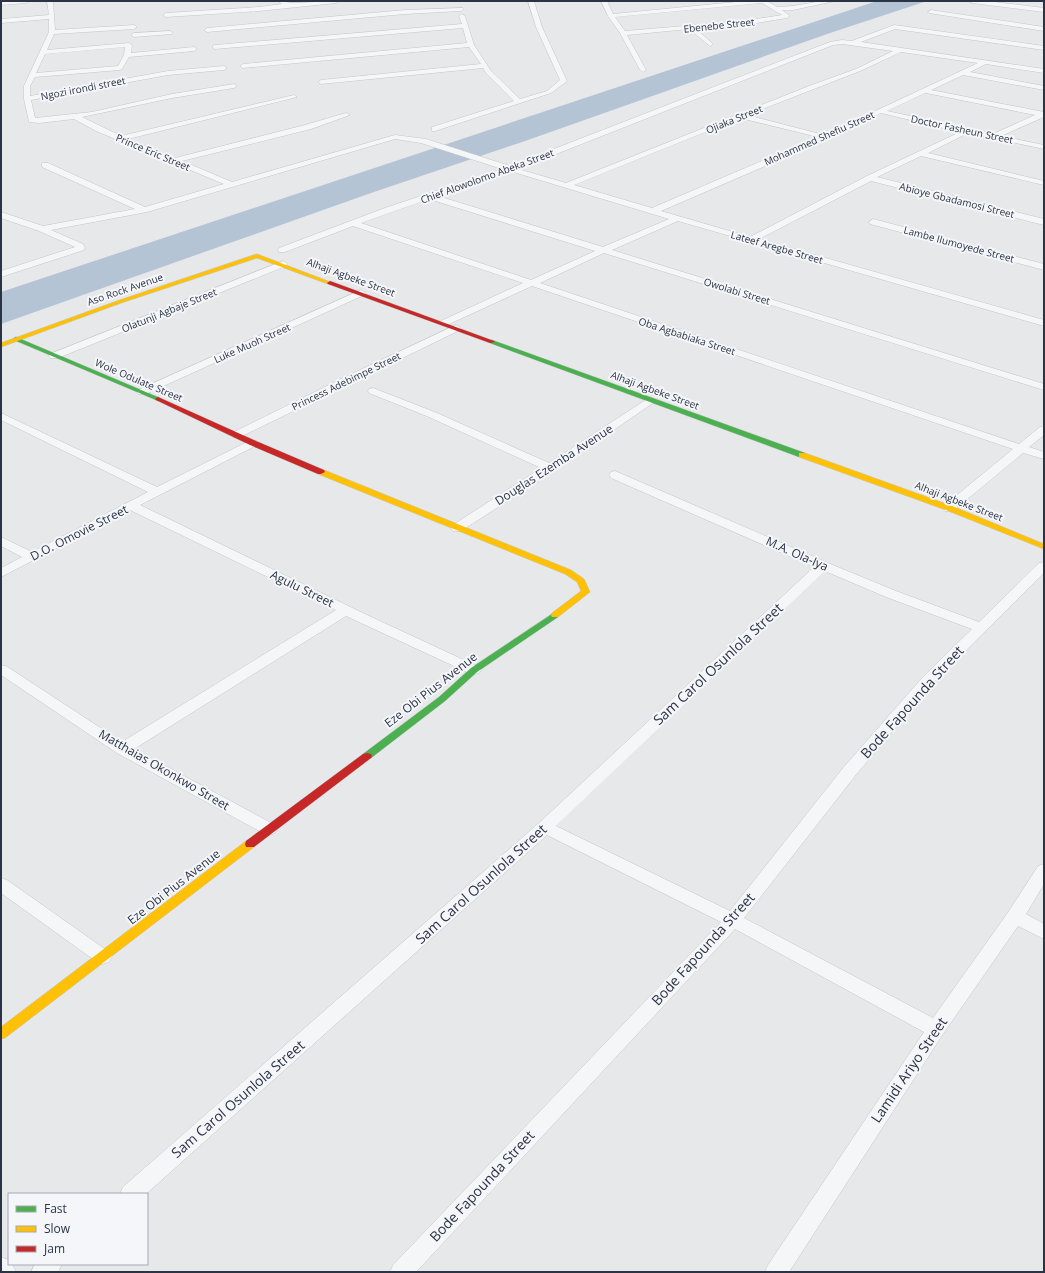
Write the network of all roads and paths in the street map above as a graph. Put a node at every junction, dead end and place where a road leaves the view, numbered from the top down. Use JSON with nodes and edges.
{"nodes":[{"id":1,"x":26,"y":1,"type":"edge"},
{"id":2,"x":50,"y":1,"type":"edge"},
{"id":3,"x":281,"y":1,"type":"edge"},
{"id":4,"x":336,"y":1,"type":"edge"},
{"id":5,"x":531,"y":1,"type":"edge"},
{"id":6,"x":604,"y":1,"type":"edge"},
{"id":7,"x":763,"y":1,"type":"edge"},
{"id":8,"x":832,"y":1,"type":"edge"},
{"id":9,"x":972,"y":1,"type":"edge"},
{"id":10,"x":1,"y":3,"type":"edge"},
{"id":11,"x":288,"y":5,"type":"junction"},
{"id":12,"x":774,"y":9,"type":"junction"},
{"id":13,"x":1044,"y":10,"type":"edge"},
{"id":14,"x":931,"y":12,"type":"dead end"},
{"id":15,"x":166,"y":15,"type":"dead end"},
{"id":16,"x":611,"y":16,"type":"junction"},
{"id":17,"x":52,"y":17,"type":"junction"},
{"id":18,"x":132,"y":18,"type":"dead end"},
{"id":19,"x":1,"y":20,"type":"edge"},
{"id":20,"x":464,"y":26,"type":"junction"},
{"id":21,"x":134,"y":27,"type":"junction"},
{"id":22,"x":691,"y":28,"type":"junction"},
{"id":23,"x":1044,"y":29,"type":"edge"},
{"id":24,"x":207,"y":30,"type":"dead end"},
{"id":25,"x":52,"y":32,"type":"junction"},
{"id":26,"x":170,"y":33,"type":"dead end"},
{"id":27,"x":623,"y":33,"type":"junction"},
{"id":28,"x":134,"y":35,"type":"junction"},
{"id":29,"x":853,"y":43,"type":"junction"},
{"id":30,"x":710,"y":44,"type":"dead end"},
{"id":31,"x":129,"y":45,"type":"junction"},
{"id":32,"x":471,"y":45,"type":"junction"},
{"id":33,"x":215,"y":47,"type":"dead end"},
{"id":34,"x":1044,"y":48,"type":"edge"},
{"id":35,"x":194,"y":49,"type":"dead end"},
{"id":36,"x":900,"y":50,"type":"junction"},
{"id":37,"x":43,"y":52,"type":"junction"},
{"id":38,"x":127,"y":55,"type":"junction"},
{"id":39,"x":984,"y":63,"type":"junction"},
{"id":40,"x":243,"y":66,"type":"dead end"},
{"id":41,"x":485,"y":66,"type":"junction"},
{"id":42,"x":224,"y":68,"type":"dead end"},
{"id":43,"x":643,"y":70,"type":"dead end"},
{"id":44,"x":1044,"y":71,"type":"edge"},
{"id":45,"x":963,"y":73,"type":"junction"},
{"id":46,"x":32,"y":75,"type":"junction"},
{"id":47,"x":321,"y":82,"type":"dead end"},
{"id":48,"x":234,"y":86,"type":"dead end"},
{"id":49,"x":1044,"y":88,"type":"edge"},
{"id":50,"x":926,"y":91,"type":"junction"},
{"id":51,"x":294,"y":97,"type":"dead end"},
{"id":52,"x":27,"y":99,"type":"junction"},
{"id":53,"x":520,"y":102,"type":"junction"},
{"id":54,"x":880,"y":111,"type":"junction"},
{"id":55,"x":1043,"y":114,"type":"edge"},
{"id":56,"x":346,"y":115,"type":"dead end"},
{"id":57,"x":74,"y":116,"type":"junction"},
{"id":58,"x":740,"y":116,"type":"junction"},
{"id":59,"x":435,"y":129,"type":"dead end"},
{"id":60,"x":967,"y":131,"type":"junction"},
{"id":61,"x":995,"y":136,"type":"junction"},
{"id":62,"x":824,"y":137,"type":"junction"},
{"id":63,"x":121,"y":138,"type":"junction"},
{"id":64,"x":1044,"y":146,"type":"edge"},
{"id":65,"x":922,"y":154,"type":"junction"},
{"id":66,"x":173,"y":161,"type":"junction"},
{"id":67,"x":45,"y":165,"type":"dead end"},
{"id":68,"x":510,"y":169,"type":"junction"},
{"id":69,"x":870,"y":178,"type":"junction"},
{"id":70,"x":1044,"y":183,"type":"edge"},
{"id":71,"x":233,"y":185,"type":"junction"},
{"id":72,"x":568,"y":185,"type":"junction"},
{"id":73,"x":429,"y":196,"type":"junction"},
{"id":74,"x":144,"y":210,"type":"junction"},
{"id":75,"x":653,"y":211,"type":"junction"},
{"id":76,"x":1,"y":215,"type":"edge"},
{"id":77,"x":678,"y":218,"type":"junction"},
{"id":78,"x":873,"y":222,"type":"dead end"},
{"id":79,"x":1044,"y":222,"type":"edge"},
{"id":80,"x":353,"y":223,"type":"junction"},
{"id":81,"x":42,"y":229,"type":"junction"},
{"id":82,"x":750,"y":240,"type":"junction"},
{"id":83,"x":282,"y":250,"type":"dead end"},
{"id":84,"x":604,"y":250,"type":"junction"},
{"id":85,"x":257,"y":256,"type":"joint"},
{"id":86,"x":283,"y":264,"type":"junction"},
{"id":87,"x":1044,"y":268,"type":"edge"},
{"id":88,"x":1,"y":274,"type":"edge"},
{"id":89,"x":530,"y":284,"type":"junction"},
{"id":90,"x":361,"y":293,"type":"junction"},
{"id":91,"x":444,"y":323,"type":"junction"},
{"id":92,"x":1044,"y":323,"type":"edge"},
{"id":93,"x":456,"y":328,"type":"junction"},
{"id":94,"x":16,"y":339,"type":"junction"},
{"id":95,"x":1,"y":345,"type":"edge"},
{"id":96,"x":54,"y":356,"type":"junction"},
{"id":97,"x":1044,"y":387,"type":"edge"},
{"id":98,"x":373,"y":391,"type":"dead end"},
{"id":99,"x":142,"y":392,"type":"junction"},
{"id":100,"x":652,"y":401,"type":"junction"},
{"id":101,"x":1,"y":416,"type":"edge"},
{"id":102,"x":1044,"y":429,"type":"edge"},
{"id":103,"x":236,"y":436,"type":"junction"},
{"id":104,"x":253,"y":443,"type":"junction"},
{"id":105,"x":1021,"y":448,"type":"junction"},
{"id":106,"x":1044,"y":456,"type":"edge"},
{"id":107,"x":550,"y":468,"type":"junction"},
{"id":108,"x":615,"y":474,"type":"dead end"},
{"id":109,"x":156,"y":491,"type":"junction"},
{"id":110,"x":131,"y":506,"type":"junction"},
{"id":111,"x":949,"y":508,"type":"junction"},
{"id":112,"x":457,"y":528,"type":"junction"},
{"id":113,"x":1,"y":541,"type":"edge"},
{"id":114,"x":1044,"y":547,"type":"edge"},
{"id":115,"x":32,"y":557,"type":"junction"},
{"id":116,"x":824,"y":566,"type":"junction"},
{"id":117,"x":1044,"y":566,"type":"edge"},
{"id":118,"x":1,"y":573,"type":"edge"},
{"id":119,"x":346,"y":610,"type":"junction"},
{"id":120,"x":981,"y":627,"type":"junction"},
{"id":121,"x":1,"y":669,"type":"edge"},
{"id":122,"x":474,"y":670,"type":"junction"},
{"id":123,"x":122,"y":749,"type":"junction"},
{"id":124,"x":545,"y":827,"type":"junction"},
{"id":125,"x":269,"y":829,"type":"junction"},
{"id":126,"x":1044,"y":870,"type":"edge"},
{"id":127,"x":1,"y":884,"type":"edge"},
{"id":128,"x":1015,"y":916,"type":"junction"},
{"id":129,"x":734,"y":920,"type":"junction"},
{"id":130,"x":1044,"y":932,"type":"edge"},
{"id":131,"x":103,"y":957,"type":"junction"},
{"id":132,"x":936,"y":1029,"type":"junction"},
{"id":133,"x":1,"y":1034,"type":"edge"},
{"id":134,"x":131,"y":1193,"type":"edge"},
{"id":135,"x":50,"y":1265,"type":"edge"},
{"id":136,"x":1,"y":1267,"type":"edge"},
{"id":137,"x":5,"y":1272,"type":"edge"},
{"id":138,"x":42,"y":1272,"type":"edge"},
{"id":139,"x":401,"y":1272,"type":"edge"},
{"id":140,"x":776,"y":1272,"type":"edge"}],
"edges":[{"from":1,"to":10,"type":"street"},
{"from":2,"to":17,"type":"street"},
{"from":3,"to":11,"type":"street"},
{"from":4,"to":11,"type":"street"},
{"from":5,"to":53,"type":"street"},
{"from":6,"to":16,"type":"street"},
{"from":7,"to":12,"type":"street","name":"Ebenebe Street"},
{"from":7,"to":16,"type":"street"},
{"from":8,"to":12,"type":"street"},
{"from":9,"to":13,"type":"street"},
{"from":11,"to":15,"type":"street"},
{"from":12,"to":22,"type":"street","name":"Ebenebe Street"},
{"from":14,"to":23,"type":"street"},
{"from":16,"to":27,"type":"street"},
{"from":17,"to":19,"type":"street"},
{"from":17,"to":25,"type":"street"},
{"from":18,"to":21,"type":"street"},
{"from":20,"to":24,"type":"street"},
{"from":20,"to":32,"type":"street"},
{"from":20,"to":33,"type":"street"},
{"from":21,"to":25,"type":"street"},
{"from":21,"to":28,"type":"street"},
{"from":22,"to":27,"type":"street","name":"Ebenebe Street"},
{"from":22,"to":30,"type":"street"},
{"from":25,"to":37,"type":"street"},
{"from":26,"to":28,"type":"street"},
{"from":27,"to":43,"type":"street"},
{"from":28,"to":31,"type":"street"},
{"from":29,"to":34,"type":"street"},
{"from":29,"to":36,"type":"street"},
{"from":29,"to":68,"type":"street","name":"Chief Alowolomo Abeka Street"},
{"from":31,"to":37,"type":"street"},
{"from":31,"to":38,"type":"street"},
{"from":32,"to":40,"type":"street"},
{"from":32,"to":41,"type":"street"},
{"from":35,"to":38,"type":"street"},
{"from":36,"to":39,"type":"street"},
{"from":36,"to":58,"type":"street","name":"Ojiaka Street"},
{"from":37,"to":46,"type":"street"},
{"from":38,"to":46,"type":"street"},
{"from":39,"to":44,"type":"street"},
{"from":39,"to":45,"type":"street","name":"Mohammed Shefiu Street"},
{"from":41,"to":47,"type":"street"},
{"from":41,"to":53,"type":"street"},
{"from":42,"to":52,"type":"street","name":"Ngozi irondi street"},
{"from":45,"to":49,"type":"street"},
{"from":45,"to":50,"type":"street","name":"Mohammed Shefiu Street"},
{"from":46,"to":52,"type":"street"},
{"from":48,"to":57,"type":"street"},
{"from":50,"to":54,"type":"street","name":"Mohammed Shefiu Street"},
{"from":50,"to":55,"type":"street"},
{"from":51,"to":63,"type":"street"},
{"from":52,"to":57,"type":"street"},
{"from":53,"to":59,"type":"street"},
{"from":54,"to":60,"type":"street","name":"Doctor Fasheun Street"},
{"from":54,"to":62,"type":"street","name":"Mohammed Shefiu Street"},
{"from":55,"to":61,"type":"street"},
{"from":56,"to":66,"type":"street"},
{"from":57,"to":63,"type":"street","name":"Prince Eric Street"},
{"from":58,"to":62,"type":"street"},
{"from":58,"to":72,"type":"street","name":"Ojiaka Street"},
{"from":60,"to":61,"type":"street","name":"Doctor Fasheun Street"},
{"from":60,"to":65,"type":"street"},
{"from":61,"to":64,"type":"street","name":"Doctor Fasheun Street"},
{"from":62,"to":75,"type":"street","name":"Mohammed Shefiu Street"},
{"from":63,"to":66,"type":"street","name":"Prince Eric Street"},
{"from":65,"to":69,"type":"street"},
{"from":65,"to":70,"type":"street"},
{"from":66,"to":71,"type":"street","name":"Prince Eric Street"},
{"from":67,"to":74,"type":"street"},
{"from":68,"to":71,"type":"street","name":"Lateef Aregbe Street"},
{"from":68,"to":72,"type":"street","name":"Lateef Aregbe Street"},
{"from":68,"to":73,"type":"street","name":"Chief Alowolomo Abeka Street"},
{"from":69,"to":79,"type":"street","name":"Abioye Gbadamosi Street"},
{"from":69,"to":82,"type":"street"},
{"from":71,"to":74,"type":"street","name":"Lateef Aregbe Street"},
{"from":72,"to":75,"type":"street","name":"Lateef Aregbe Street"},
{"from":73,"to":80,"type":"street","name":"Chief Alowolomo Abeka Street"},
{"from":73,"to":84,"type":"street","name":"Owolabi Street"},
{"from":74,"to":81,"type":"street","name":"Lateef Aregbe Street"},
{"from":75,"to":77,"type":"street","name":"Lateef Aregbe Street"},
{"from":76,"to":81,"type":"street"},
{"from":77,"to":82,"type":"street","name":"Lateef Aregbe Street"},
{"from":77,"to":84,"type":"street"},
{"from":78,"to":87,"type":"street","name":"Lambe Ilumoyede Street"},
{"from":80,"to":83,"type":"street","name":"Chief Alowolomo Abeka Street"},
{"from":80,"to":89,"type":"street","name":"Oba Agbabiaka Street"},
{"from":81,"to":88,"type":"street"},
{"from":82,"to":92,"type":"street","name":"Lateef Aregbe Street"},
{"from":84,"to":89,"type":"street"},
{"from":84,"to":97,"type":"street","name":"Owolabi Street"},
{"from":85,"to":86,"type":"street","name":"Alhaji Agbeke Street"},
{"from":85,"to":94,"type":"street","name":"Aso Rock Avenue"},
{"from":86,"to":90,"type":"street","name":"Alhaji Agbeke Street"},
{"from":86,"to":96,"type":"street","name":"Olatunji Agbaje Street"},
{"from":89,"to":91,"type":"street"},
{"from":89,"to":105,"type":"street","name":"Oba Agbabiaka Street"},
{"from":90,"to":91,"type":"street","name":"Alhaji Agbeke Street"},
{"from":90,"to":99,"type":"street","name":"Luke Muoh Street"},
{"from":91,"to":93,"type":"street","name":"Alhaji Agbeke Street"},
{"from":93,"to":100,"type":"street","name":"Alhaji Agbeke Street"},
{"from":93,"to":103,"type":"street","name":"Princess Adebimpe Street"},
{"from":94,"to":95,"type":"street","name":"Aso Rock Avenue"},
{"from":94,"to":96,"type":"street","name":"Wole Odulate Street"},
{"from":96,"to":99,"type":"street","name":"Wole Odulate Street"},
{"from":98,"to":107,"type":"street"},
{"from":99,"to":103,"type":"street","name":"Wole Odulate Street"},
{"from":100,"to":107,"type":"street","name":"Douglas Ezemba Avenue"},
{"from":100,"to":111,"type":"street","name":"Alhaji Agbeke Street"},
{"from":101,"to":109,"type":"street"},
{"from":102,"to":105,"type":"street"},
{"from":103,"to":104,"type":"street","name":"Wole Odulate Street"},
{"from":104,"to":109,"type":"street","name":"D.O. Omovie Street"},
{"from":104,"to":112,"type":"street","name":"Eze Obi Pius Avenue"},
{"from":105,"to":106,"type":"street","name":"Oba Agbabiaka Street"},
{"from":105,"to":111,"type":"street"},
{"from":107,"to":112,"type":"street","name":"Douglas Ezemba Avenue"},
{"from":108,"to":116,"type":"street","name":"M.A. Ola-Iya"},
{"from":109,"to":110,"type":"street","name":"D.O. Omovie Street"},
{"from":110,"to":115,"type":"street","name":"D.O. Omovie Street"},
{"from":110,"to":119,"type":"street","name":"Agulu Street"},
{"from":111,"to":114,"type":"street","name":"Alhaji Agbeke Street"},
{"from":112,"to":122,"type":"street","name":"Eze Obi Pius Avenue"},
{"from":113,"to":115,"type":"street"},
{"from":115,"to":118,"type":"street","name":"D.O. Omovie Street"},
{"from":116,"to":120,"type":"street","name":"M.A. Ola-Iya"},
{"from":116,"to":124,"type":"street","name":"Sam Carol Osunlola Street"},
{"from":117,"to":120,"type":"street","name":"Bode Fapounda Street"},
{"from":119,"to":122,"type":"street","name":"Agulu Street"},
{"from":119,"to":123,"type":"street"},
{"from":120,"to":129,"type":"street","name":"Bode Fapounda Street"},
{"from":121,"to":123,"type":"street","name":"Matthaias Okonkwo Street"},
{"from":122,"to":125,"type":"street","name":"Eze Obi Pius Avenue"},
{"from":123,"to":125,"type":"street","name":"Matthaias Okonkwo Street"},
{"from":124,"to":129,"type":"street"},
{"from":124,"to":134,"type":"street","name":"Sam Carol Osunlola Street"},
{"from":125,"to":131,"type":"street","name":"Eze Obi Pius Avenue"},
{"from":126,"to":128,"type":"street","name":"Lamidi Ariyo Street"},
{"from":127,"to":131,"type":"street"},
{"from":128,"to":130,"type":"street"},
{"from":128,"to":132,"type":"street","name":"Lamidi Ariyo Street"},
{"from":129,"to":132,"type":"street"},
{"from":129,"to":139,"type":"street","name":"Bode Fapounda Street"},
{"from":131,"to":133,"type":"street","name":"Eze Obi Pius Avenue"},
{"from":132,"to":140,"type":"street","name":"Lamidi Ariyo Street"},
{"from":135,"to":138,"type":"street"},
{"from":136,"to":137,"type":"street"}]}
